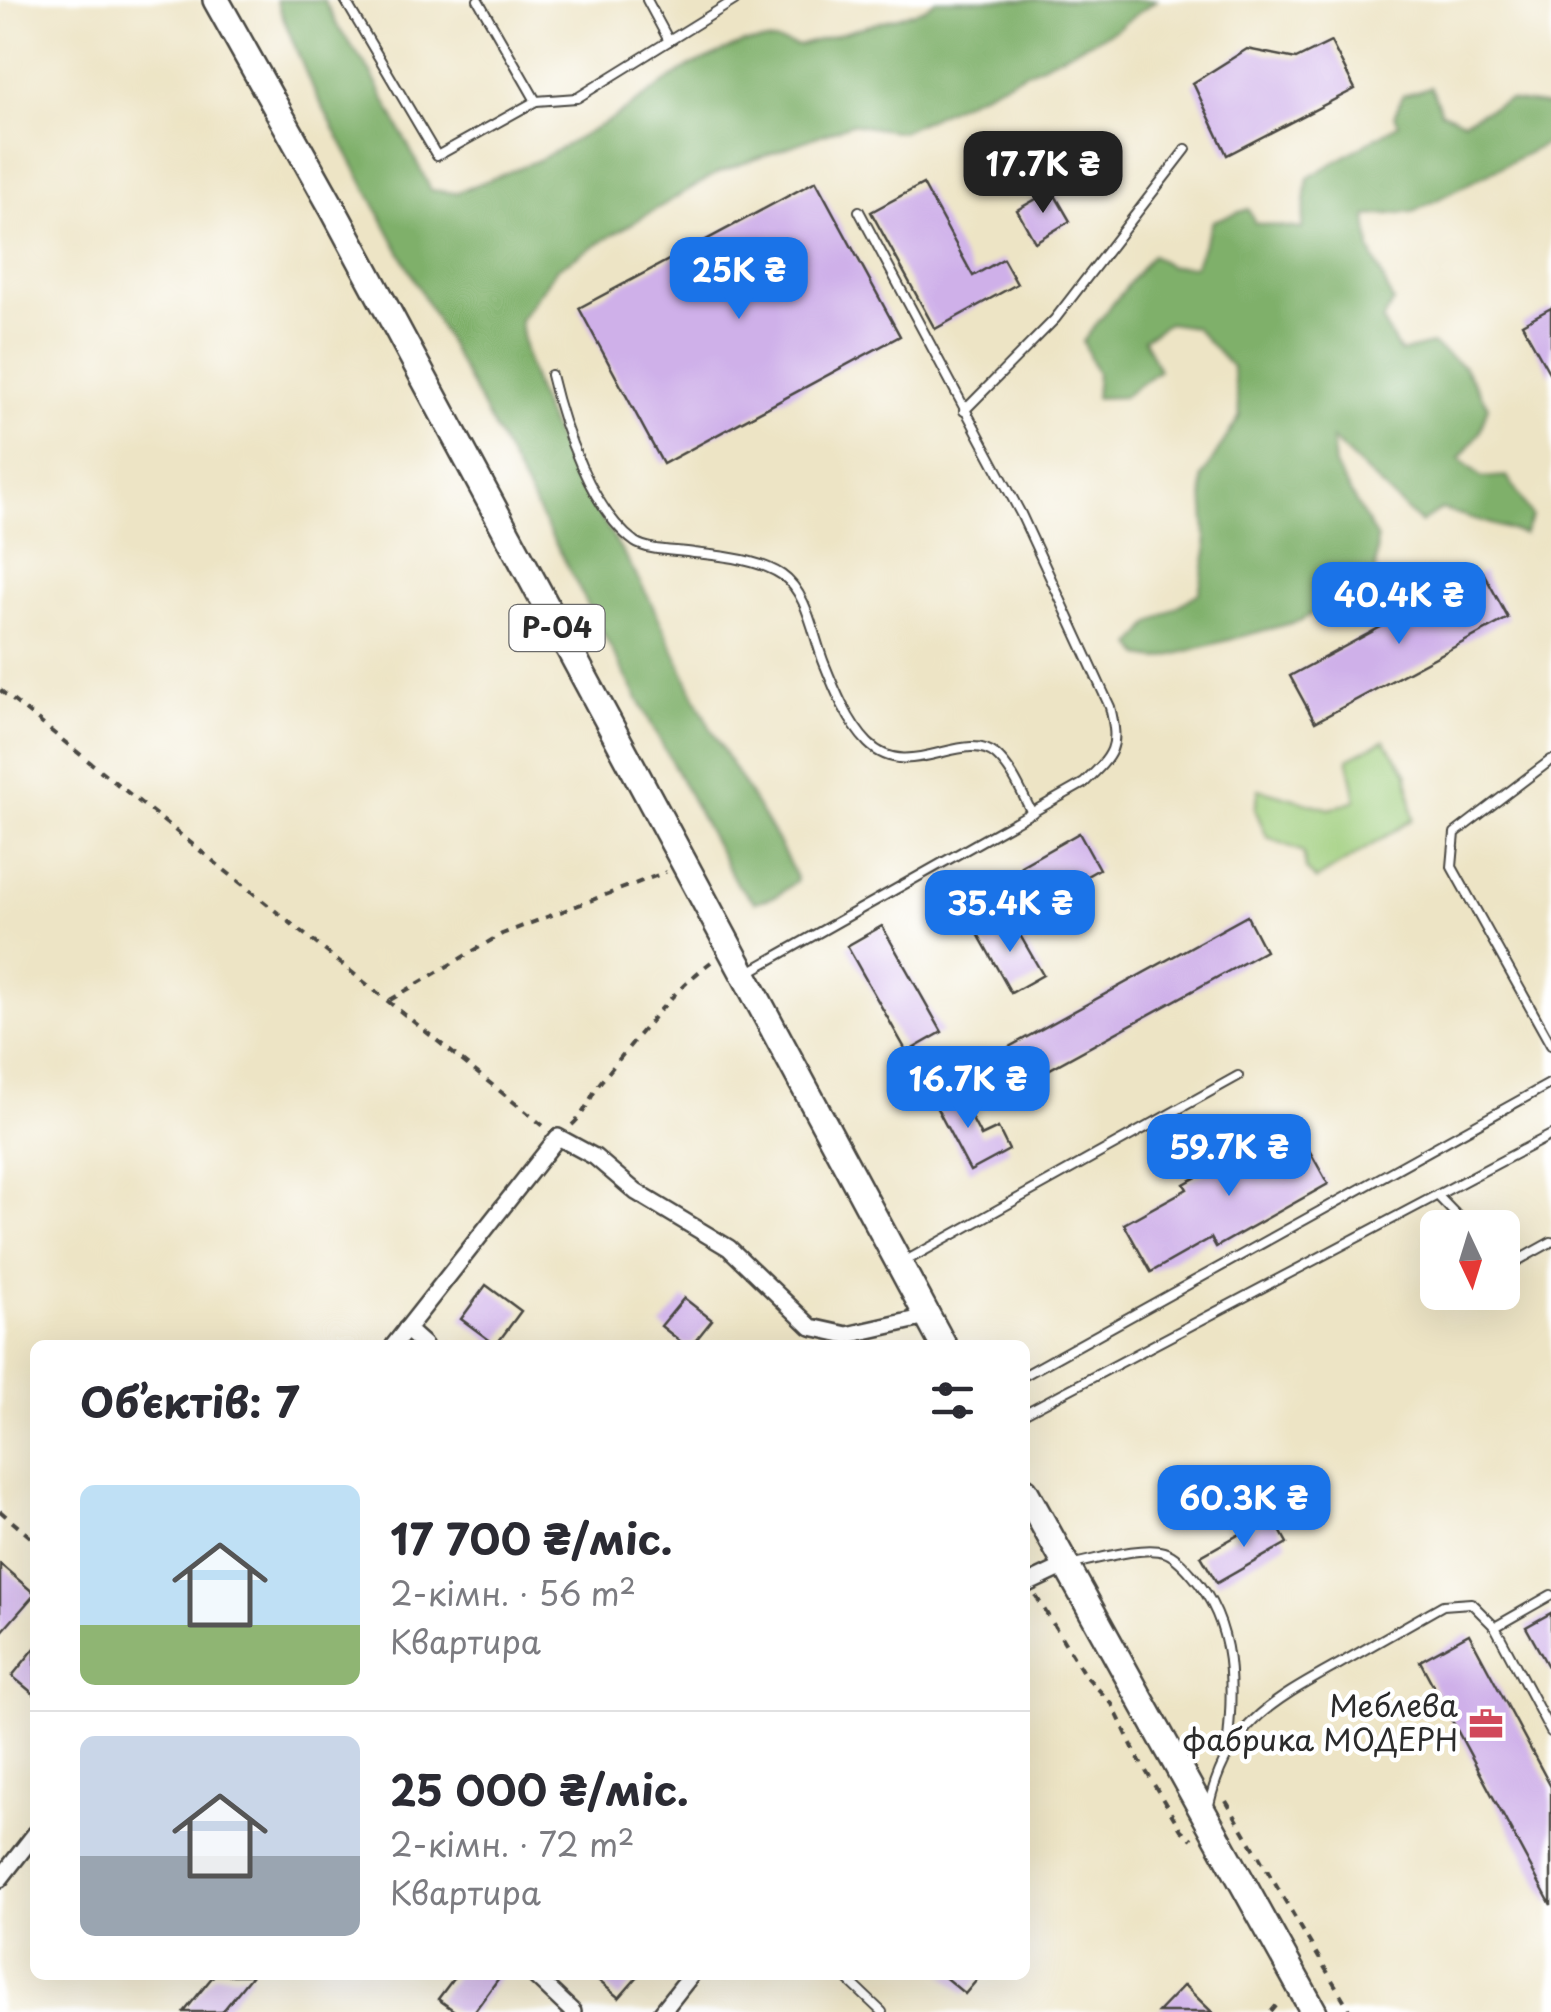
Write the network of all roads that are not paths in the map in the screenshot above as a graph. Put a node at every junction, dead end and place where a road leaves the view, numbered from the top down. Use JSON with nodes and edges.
{"nodes":[{"id":1,"x":216,"y":0,"type":"edge"},
{"id":2,"x":345,"y":0,"type":"edge"},
{"id":3,"x":478,"y":0,"type":"edge"},
{"id":4,"x":647,"y":0,"type":"edge"},
{"id":5,"x":735,"y":0,"type":"edge"},
{"id":6,"x":669,"y":40,"type":"junction"},
{"id":7,"x":536,"y":101,"type":"junction"},
{"id":8,"x":1186,"y":148,"type":"dead end"},
{"id":9,"x":859,"y":211,"type":"dead end"},
{"id":10,"x":551,"y":375,"type":"dead end"},
{"id":11,"x":964,"y":410,"type":"junction"},
{"id":12,"x":1551,"y":760,"type":"edge"},
{"id":13,"x":1032,"y":813,"type":"junction"},
{"id":14,"x":743,"y":975,"type":"junction"},
{"id":15,"x":1551,"y":1046,"type":"edge"},
{"id":16,"x":1238,"y":1076,"type":"dead end"},
{"id":17,"x":1551,"y":1083,"type":"edge"},
{"id":18,"x":1551,"y":1135,"type":"edge"},
{"id":19,"x":1438,"y":1195,"type":"junction"},
{"id":20,"x":1452,"y":1210,"type":"edge"},
{"id":21,"x":1551,"y":1242,"type":"edge"},
{"id":22,"x":1520,"y":1259,"type":"edge"},
{"id":23,"x":896,"y":1262,"type":"junction"},
{"id":24,"x":928,"y":1317,"type":"junction"},
{"id":25,"x":406,"y":1329,"type":"junction"},
{"id":26,"x":398,"y":1340,"type":"edge"},
{"id":27,"x":418,"y":1340,"type":"edge"},
{"id":28,"x":940,"y":1340,"type":"edge"},
{"id":29,"x":1030,"y":1372,"type":"edge"},
{"id":30,"x":1030,"y":1410,"type":"edge"},
{"id":31,"x":1030,"y":1500,"type":"edge"},
{"id":32,"x":1067,"y":1566,"type":"junction"},
{"id":33,"x":1030,"y":1583,"type":"edge"},
{"id":34,"x":1551,"y":1595,"type":"edge"},
{"id":35,"x":1495,"y":1627,"type":"junction"},
{"id":36,"x":1551,"y":1732,"type":"edge"},
{"id":37,"x":1227,"y":1751,"type":"junction"},
{"id":38,"x":1206,"y":1820,"type":"junction"},
{"id":39,"x":30,"y":1840,"type":"edge"},
{"id":40,"x":0,"y":1879,"type":"edge"},
{"id":41,"x":539,"y":1980,"type":"edge"},
{"id":42,"x":687,"y":1980,"type":"edge"},
{"id":43,"x":847,"y":1980,"type":"edge"},
{"id":44,"x":573,"y":2012,"type":"edge"},
{"id":45,"x":662,"y":2012,"type":"edge"},
{"id":46,"x":882,"y":2012,"type":"edge"},
{"id":47,"x":1314,"y":2012,"type":"edge"}],
"edges":[{"from":1,"to":14,"type":"main road","number":"Р-04"},
{"from":2,"to":7,"type":"lane"},
{"from":3,"to":7,"type":"lane"},
{"from":4,"to":6,"type":"lane"},
{"from":5,"to":6,"type":"lane"},
{"from":6,"to":7,"type":"lane"},
{"from":8,"to":11,"type":"lane"},
{"from":9,"to":11,"type":"lane"},
{"from":10,"to":13,"type":"lane"},
{"from":11,"to":13,"type":"lane"},
{"from":12,"to":15,"type":"lane"},
{"from":13,"to":14,"type":"lane"},
{"from":14,"to":23,"type":"main road","number":"Р-04"},
{"from":16,"to":23,"type":"lane"},
{"from":17,"to":29,"type":"lane"},
{"from":18,"to":19,"type":"lane"},
{"from":19,"to":20,"type":"lane"},
{"from":19,"to":30,"type":"lane"},
{"from":21,"to":22,"type":"lane"},
{"from":23,"to":24,"type":"main road","number":"Р-04"},
{"from":24,"to":25,"type":"street"},
{"from":24,"to":28,"type":"main road","number":"Р-04"},
{"from":25,"to":26,"type":"street"},
{"from":25,"to":27,"type":"street"},
{"from":31,"to":32,"type":"main road"},
{"from":32,"to":33,"type":"street"},
{"from":32,"to":37,"type":"lane"},
{"from":32,"to":38,"type":"main road"},
{"from":34,"to":35,"type":"lane"},
{"from":35,"to":36,"type":"lane"},
{"from":35,"to":37,"type":"lane"},
{"from":37,"to":38,"type":"lane"},
{"from":38,"to":47,"type":"main road"},
{"from":39,"to":40,"type":"street"},
{"from":41,"to":44,"type":"street"},
{"from":42,"to":45,"type":"street"},
{"from":43,"to":46,"type":"lane"}]}
